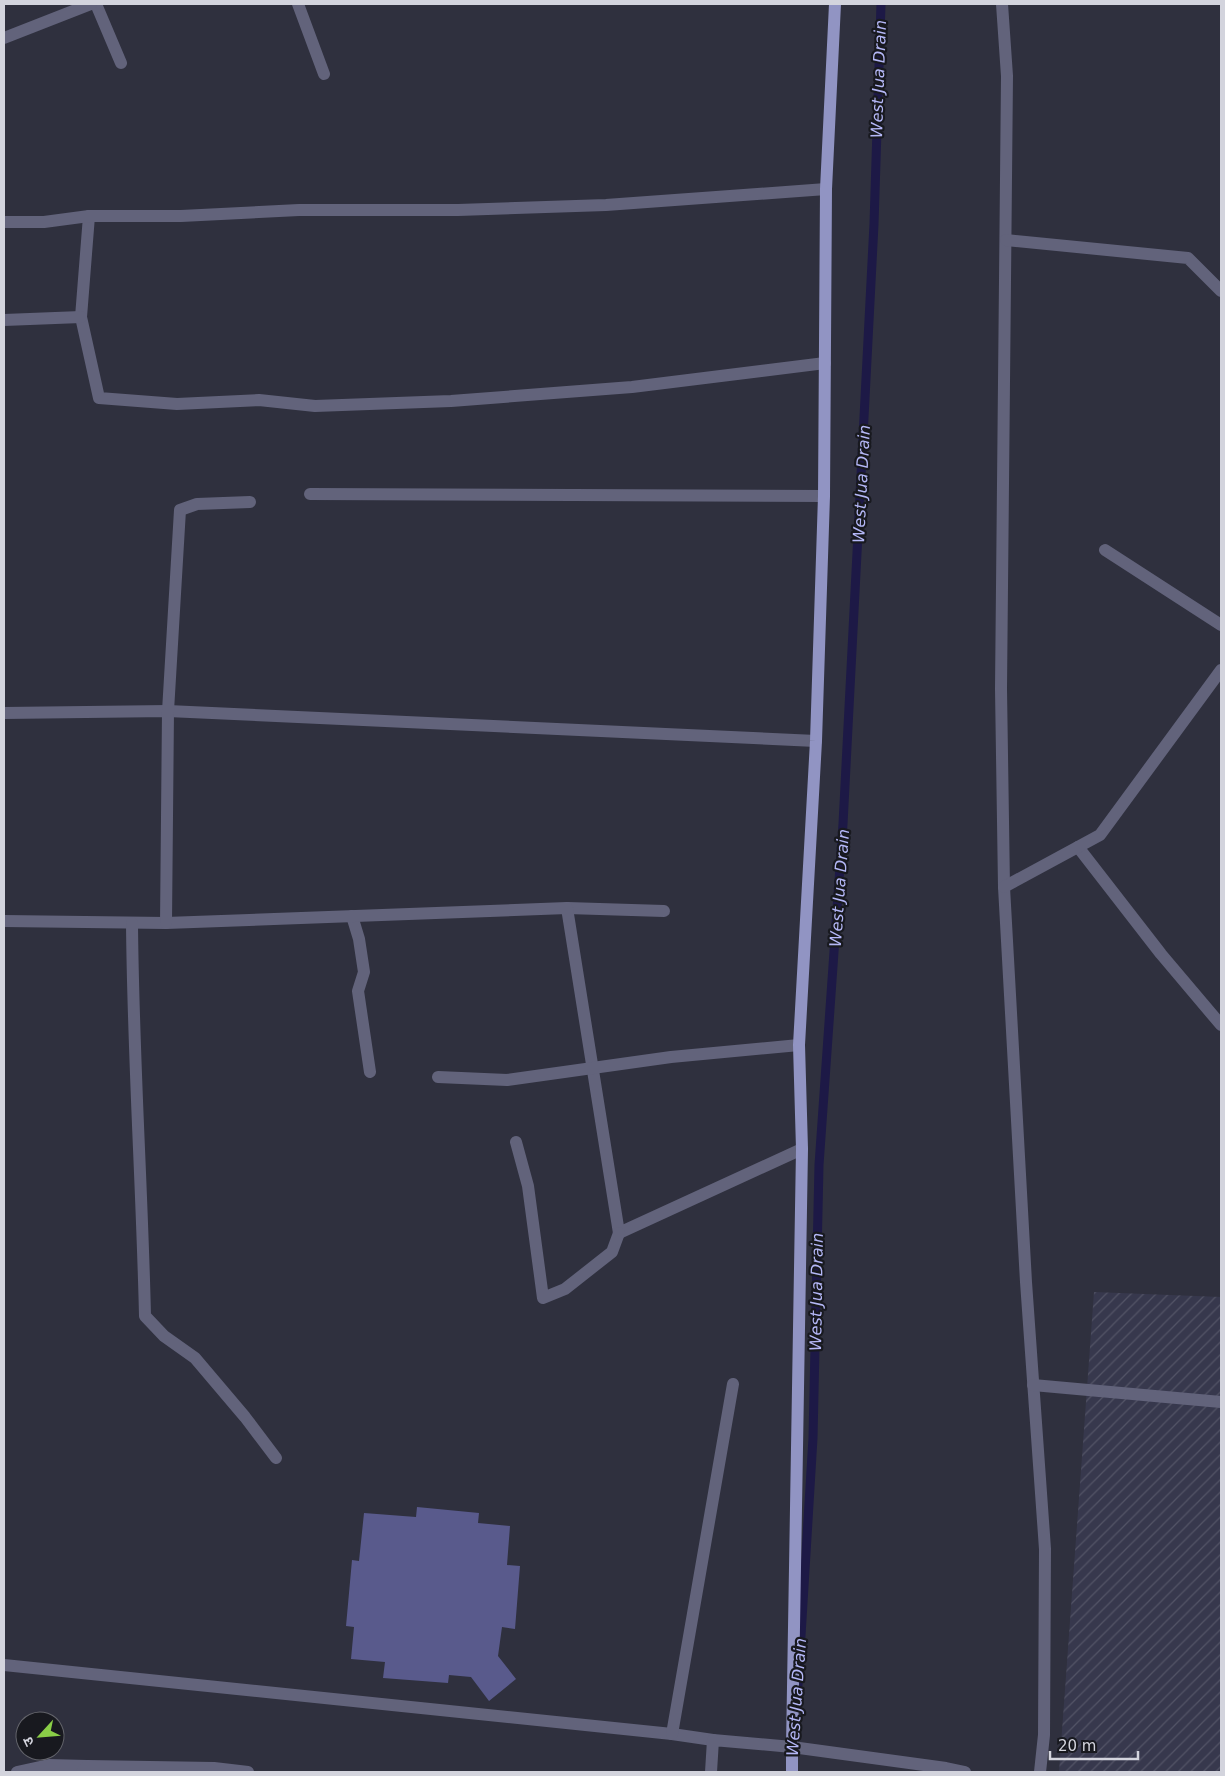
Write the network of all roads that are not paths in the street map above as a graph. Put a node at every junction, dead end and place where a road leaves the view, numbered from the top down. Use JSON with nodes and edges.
{"nodes":[{"id":1,"x":91,"y":4,"type":"edge"},
{"id":2,"x":96,"y":4,"type":"edge"},
{"id":3,"x":298,"y":4,"type":"edge"},
{"id":4,"x":835,"y":4,"type":"edge"},
{"id":5,"x":1002,"y":4,"type":"edge"},
{"id":6,"x":4,"y":38,"type":"edge"},
{"id":7,"x":121,"y":63,"type":"dead end"},
{"id":8,"x":324,"y":74,"type":"dead end"},
{"id":9,"x":826,"y":189,"type":"junction"},
{"id":10,"x":89,"y":216,"type":"junction"},
{"id":11,"x":4,"y":222,"type":"edge"},
{"id":12,"x":1006,"y":240,"type":"junction"},
{"id":13,"x":1221,"y":292,"type":"edge"},
{"id":14,"x":81,"y":317,"type":"junction"},
{"id":15,"x":4,"y":320,"type":"edge"},
{"id":16,"x":826,"y":362,"type":"junction"},
{"id":17,"x":310,"y":494,"type":"dead end"},
{"id":18,"x":824,"y":496,"type":"junction"},
{"id":19,"x":250,"y":502,"type":"dead end"},
{"id":20,"x":1104,"y":550,"type":"dead end"},
{"id":21,"x":1221,"y":625,"type":"edge"},
{"id":22,"x":1221,"y":670,"type":"edge"},
{"id":23,"x":168,"y":711,"type":"junction"},
{"id":24,"x":4,"y":713,"type":"edge"},
{"id":25,"x":816,"y":741,"type":"junction"},
{"id":26,"x":1078,"y":847,"type":"junction"},
{"id":27,"x":1004,"y":887,"type":"junction"},
{"id":28,"x":567,"y":908,"type":"junction"},
{"id":29,"x":664,"y":911,"type":"dead end"},
{"id":30,"x":352,"y":916,"type":"junction"},
{"id":31,"x":4,"y":921,"type":"edge"},
{"id":32,"x":132,"y":923,"type":"junction"},
{"id":33,"x":166,"y":923,"type":"junction"},
{"id":34,"x":1221,"y":1025,"type":"edge"},
{"id":35,"x":799,"y":1045,"type":"junction"},
{"id":36,"x":592,"y":1068,"type":"junction"},
{"id":37,"x":370,"y":1072,"type":"dead end"},
{"id":38,"x":438,"y":1077,"type":"dead end"},
{"id":39,"x":516,"y":1142,"type":"dead end"},
{"id":40,"x":802,"y":1150,"type":"junction"},
{"id":41,"x":619,"y":1233,"type":"junction"},
{"id":42,"x":733,"y":1384,"type":"dead end"},
{"id":43,"x":1033,"y":1385,"type":"junction"},
{"id":44,"x":1221,"y":1402,"type":"edge"},
{"id":45,"x":276,"y":1458,"type":"dead end"},
{"id":46,"x":4,"y":1665,"type":"edge"},
{"id":47,"x":672,"y":1734,"type":"junction"},
{"id":48,"x":714,"y":1740,"type":"junction"},
{"id":49,"x":792,"y":1747,"type":"junction"},
{"id":50,"x":85,"y":1769,"type":"edge"},
{"id":51,"x":17,"y":1772,"type":"edge"},
{"id":52,"x":248,"y":1772,"type":"edge"},
{"id":53,"x":711,"y":1772,"type":"edge"},
{"id":54,"x":792,"y":1772,"type":"edge"},
{"id":55,"x":965,"y":1772,"type":"edge"},
{"id":56,"x":1040,"y":1772,"type":"edge"}],
"edges":[{"from":1,"to":6,"type":"street"},
{"from":2,"to":7,"type":"street"},
{"from":3,"to":8,"type":"street"},
{"from":4,"to":9,"type":"main road"},
{"from":5,"to":12,"type":"street"},
{"from":9,"to":10,"type":"street"},
{"from":9,"to":16,"type":"main road"},
{"from":10,"to":11,"type":"street"},
{"from":10,"to":14,"type":"street"},
{"from":12,"to":13,"type":"street"},
{"from":12,"to":27,"type":"street"},
{"from":14,"to":15,"type":"street"},
{"from":14,"to":16,"type":"street"},
{"from":16,"to":18,"type":"main road"},
{"from":17,"to":18,"type":"street"},
{"from":18,"to":25,"type":"main road"},
{"from":19,"to":23,"type":"street"},
{"from":20,"to":21,"type":"street"},
{"from":22,"to":26,"type":"street"},
{"from":23,"to":24,"type":"street"},
{"from":23,"to":25,"type":"street"},
{"from":23,"to":33,"type":"street"},
{"from":25,"to":35,"type":"main road"},
{"from":26,"to":27,"type":"street"},
{"from":26,"to":34,"type":"street"},
{"from":27,"to":43,"type":"street"},
{"from":28,"to":29,"type":"street"},
{"from":28,"to":30,"type":"street"},
{"from":28,"to":36,"type":"street"},
{"from":30,"to":33,"type":"street"},
{"from":30,"to":37,"type":"street"},
{"from":31,"to":32,"type":"street"},
{"from":32,"to":33,"type":"street"},
{"from":32,"to":45,"type":"street"},
{"from":35,"to":36,"type":"street"},
{"from":35,"to":40,"type":"main road"},
{"from":36,"to":38,"type":"street"},
{"from":36,"to":41,"type":"street"},
{"from":39,"to":41,"type":"street"},
{"from":40,"to":41,"type":"street"},
{"from":40,"to":49,"type":"main road"},
{"from":42,"to":47,"type":"street"},
{"from":43,"to":44,"type":"street"},
{"from":43,"to":56,"type":"street"},
{"from":46,"to":47,"type":"street"},
{"from":47,"to":48,"type":"street"},
{"from":48,"to":49,"type":"street"},
{"from":48,"to":53,"type":"street"},
{"from":49,"to":54,"type":"main road"},
{"from":49,"to":55,"type":"street"},
{"from":50,"to":51,"type":"street"},
{"from":50,"to":52,"type":"street"}]}
